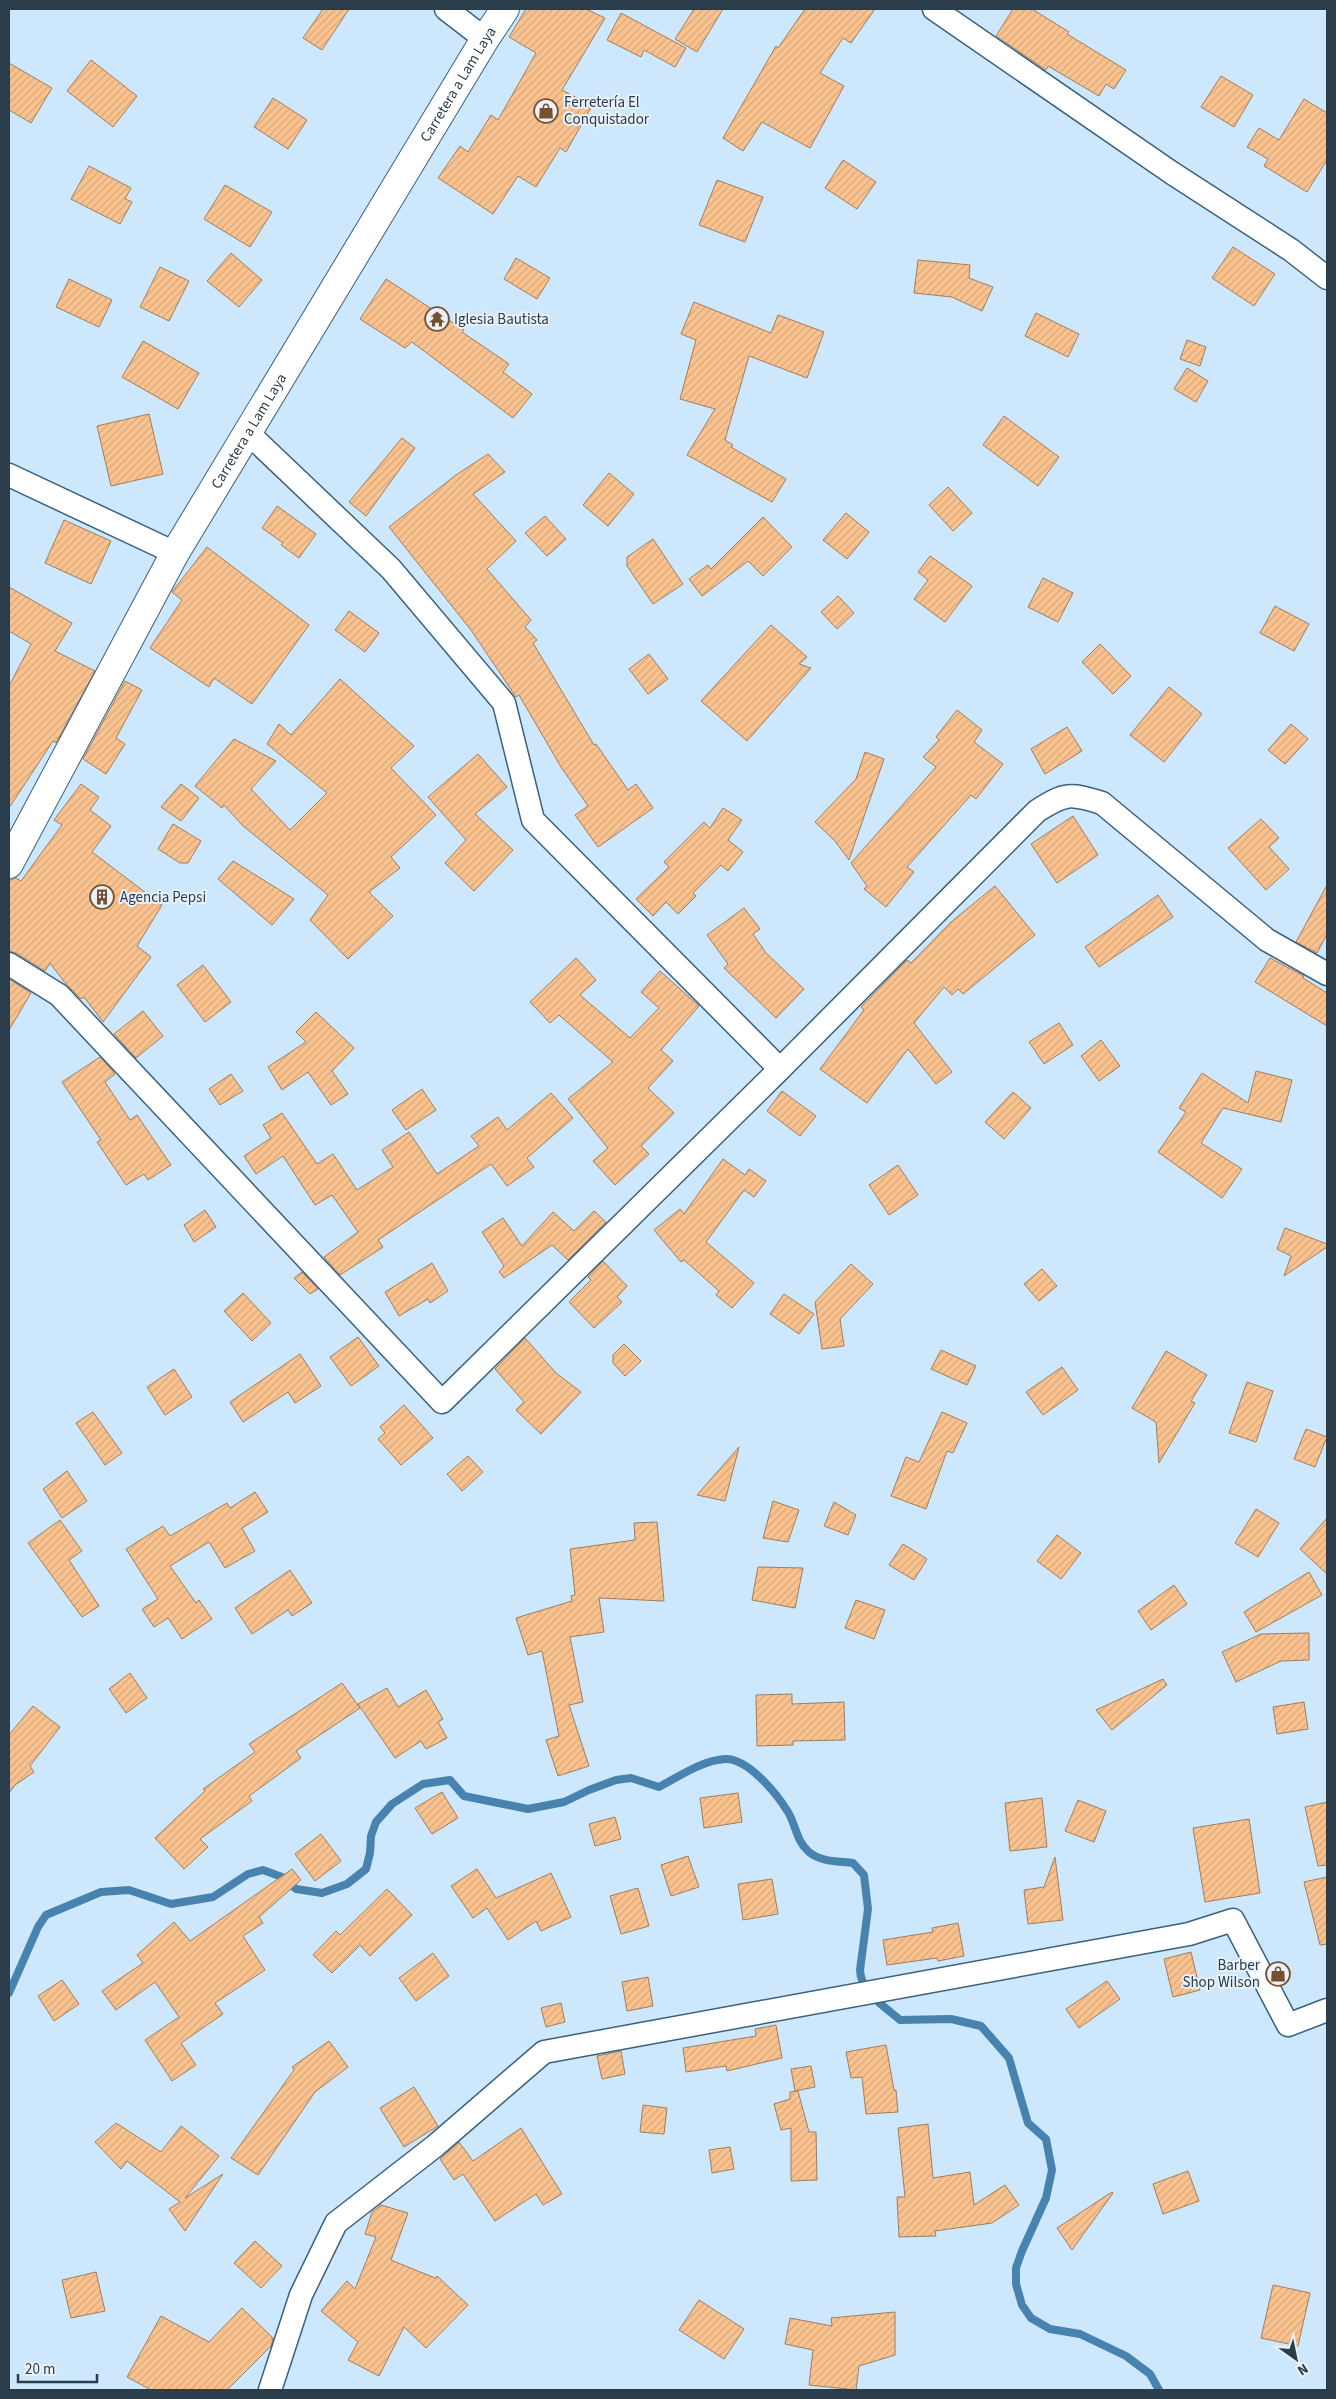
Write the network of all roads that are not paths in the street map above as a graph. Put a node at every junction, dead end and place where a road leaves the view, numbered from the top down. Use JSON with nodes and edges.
{"nodes":[{"id":1,"x":446,"y":9,"type":"edge"},
{"id":2,"x":505,"y":9,"type":"edge"},
{"id":3,"x":934,"y":9,"type":"edge"},
{"id":4,"x":485,"y":39,"type":"junction"},
{"id":5,"x":1327,"y":278,"type":"edge"},
{"id":6,"x":247,"y":432,"type":"junction"},
{"id":7,"x":9,"y":475,"type":"edge"},
{"id":8,"x":175,"y":553,"type":"junction"},
{"id":9,"x":9,"y":864,"type":"edge"},
{"id":10,"x":9,"y":964,"type":"edge"},
{"id":11,"x":1327,"y":974,"type":"edge"},
{"id":12,"x":780,"y":1069,"type":"junction"},
{"id":13,"x":1327,"y":2010,"type":"edge"},
{"id":14,"x":270,"y":2390,"type":"edge"}],
"edges":[{"from":1,"to":4,"type":"street"},
{"from":2,"to":4,"type":"main road","name":"Carretera a Lam Laya"},
{"from":3,"to":5,"type":"street"},
{"from":4,"to":6,"type":"main road","name":"Carretera a Lam Laya"},
{"from":6,"to":8,"type":"main road","name":"Carretera a Lam Laya"},
{"from":6,"to":12,"type":"street"},
{"from":7,"to":8,"type":"street"},
{"from":8,"to":9,"type":"main road","name":"Carretera a Lam Laya"},
{"from":10,"to":12,"type":"street"},
{"from":11,"to":12,"type":"street"},
{"from":13,"to":14,"type":"street"}]}
